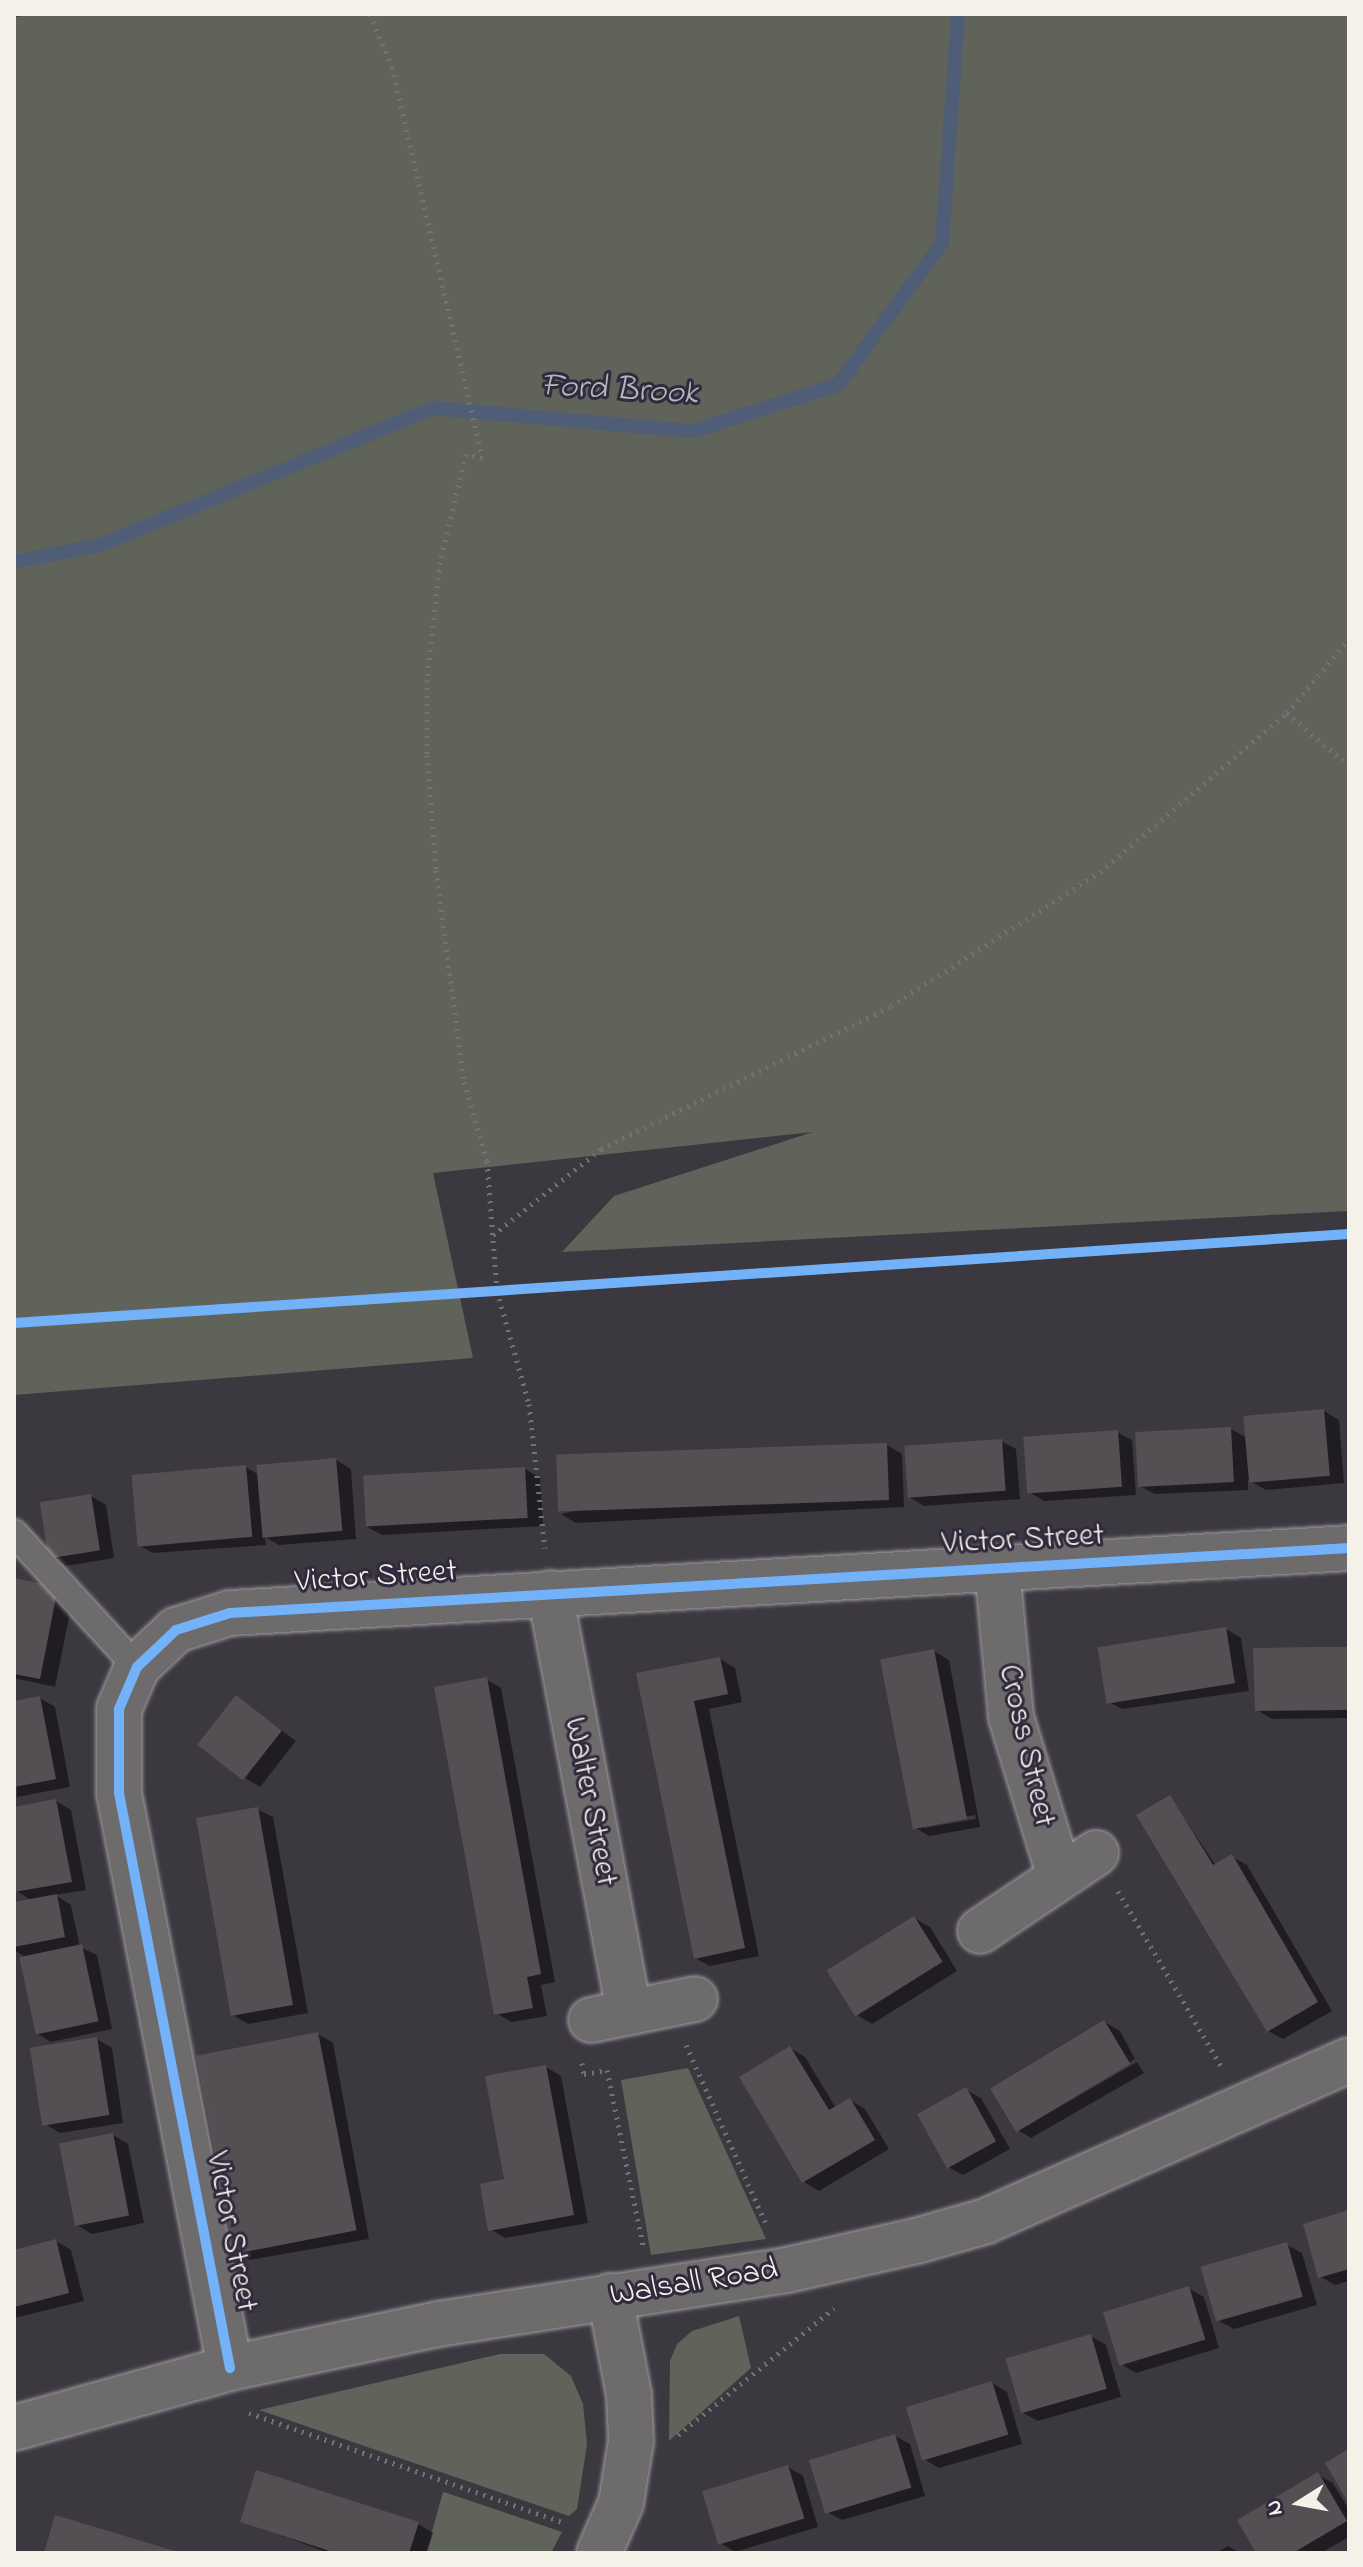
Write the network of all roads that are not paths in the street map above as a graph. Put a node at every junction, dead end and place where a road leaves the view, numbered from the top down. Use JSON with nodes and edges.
{"nodes":[{"id":1,"x":14,"y":1533,"type":"edge"},
{"id":2,"x":1349,"y":1548,"type":"edge"},
{"id":3,"x":997,"y":1568,"type":"junction"},
{"id":4,"x":550,"y":1593,"type":"junction"},
{"id":5,"x":137,"y":1667,"type":"junction"},
{"id":6,"x":980,"y":1931,"type":"dead end"},
{"id":7,"x":646,"y":2009,"type":"road end"},
{"id":8,"x":1349,"y":2060,"type":"edge"},
{"id":9,"x":610,"y":2296,"type":"junction"},
{"id":10,"x":230,"y":2368,"type":"junction"},
{"id":11,"x":14,"y":2428,"type":"edge"},
{"id":12,"x":603,"y":2545,"type":"edge"}],
"edges":[{"from":1,"to":5,"type":"lane"},
{"from":2,"to":3,"type":"street","name":"Victor Street"},
{"from":3,"to":4,"type":"street","name":"Victor Street"},
{"from":3,"to":6,"type":"street","name":"Cross Street"},
{"from":4,"to":5,"type":"street","name":"Victor Street"},
{"from":4,"to":7,"type":"street","name":"Walter Street"},
{"from":5,"to":10,"type":"street","name":"Victor Street"},
{"from":8,"to":9,"type":"street","name":"Walsall Road"},
{"from":9,"to":10,"type":"street","name":"Walsall Road"},
{"from":9,"to":12,"type":"street"},
{"from":10,"to":11,"type":"street","name":"Walsall Road"}]}
